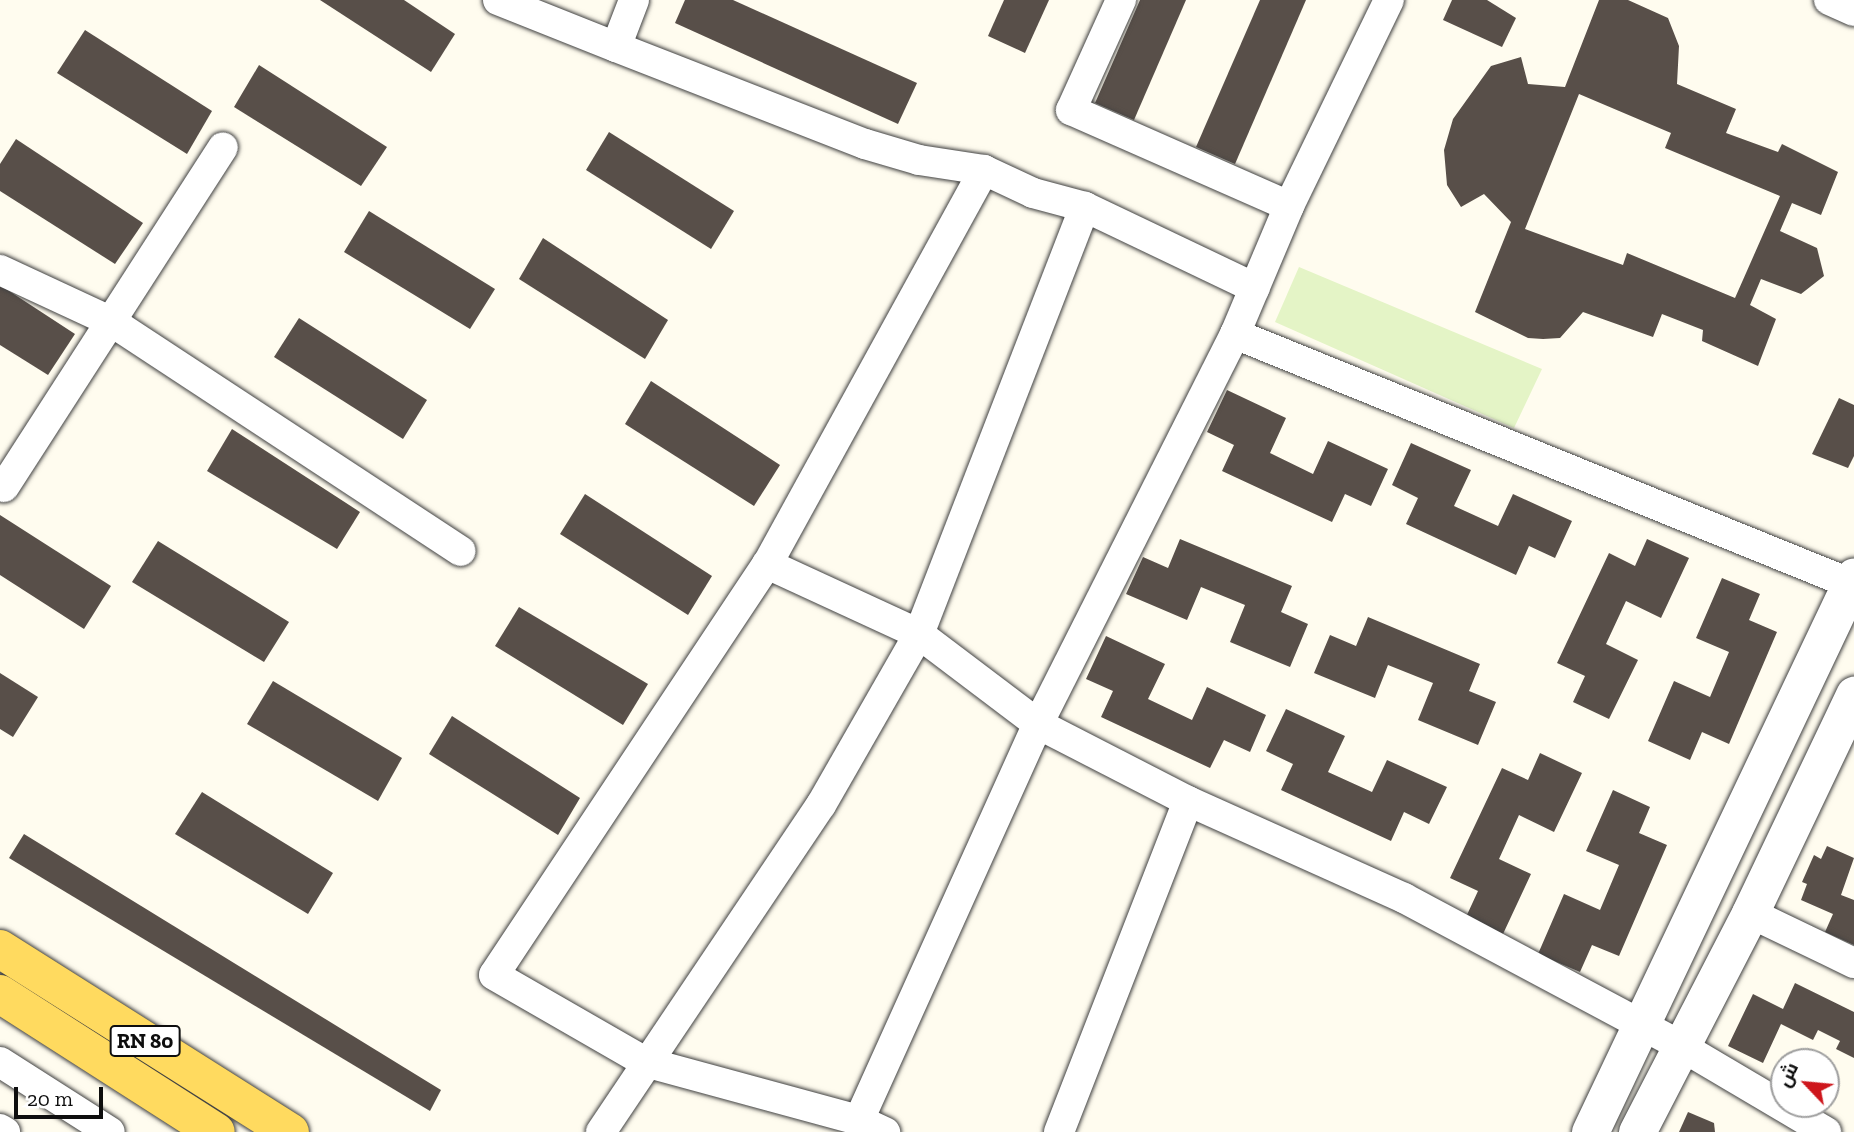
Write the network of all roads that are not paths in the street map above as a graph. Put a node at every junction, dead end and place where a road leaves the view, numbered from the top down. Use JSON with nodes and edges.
{"nodes":[{"id":1,"x":498,"y":0,"type":"edge"},
{"id":2,"x":634,"y":0,"type":"edge"},
{"id":3,"x":1121,"y":0,"type":"edge"},
{"id":4,"x":1389,"y":0,"type":"edge"},
{"id":5,"x":1829,"y":0,"type":"edge"},
{"id":6,"x":1854,"y":11,"type":"edge"},
{"id":7,"x":615,"y":47,"type":"junction"},
{"id":8,"x":223,"y":147,"type":"dead end"},
{"id":9,"x":984,"y":170,"type":"junction"},
{"id":10,"x":1289,"y":206,"type":"junction"},
{"id":11,"x":1085,"y":207,"type":"junction"},
{"id":12,"x":0,"y":270,"type":"edge"},
{"id":13,"x":1255,"y":288,"type":"junction"},
{"id":14,"x":112,"y":322,"type":"junction"},
{"id":15,"x":1235,"y":334,"type":"junction"},
{"id":16,"x":4,"y":487,"type":"dead end"},
{"id":17,"x":461,"y":551,"type":"dead end"},
{"id":18,"x":767,"y":564,"type":"junction"},
{"id":19,"x":1852,"y":582,"type":"edge"},
{"id":20,"x":919,"y":634,"type":"junction"},
{"id":21,"x":1854,"y":695,"type":"edge"},
{"id":22,"x":1038,"y":724,"type":"junction"},
{"id":23,"x":1188,"y":801,"type":"junction"},
{"id":24,"x":1750,"y":912,"type":"junction"},
{"id":25,"x":0,"y":949,"type":"edge"},
{"id":26,"x":1854,"y":963,"type":"edge"},
{"id":27,"x":0,"y":994,"type":"edge"},
{"id":28,"x":1640,"y":1024,"type":"junction"},
{"id":29,"x":1679,"y":1045,"type":"junction"},
{"id":30,"x":0,"y":1062,"type":"edge"},
{"id":31,"x":645,"y":1062,"type":"junction"},
{"id":32,"x":859,"y":1120,"type":"junction"},
{"id":33,"x":0,"y":1129,"type":"edge"},
{"id":34,"x":5,"y":1132,"type":"edge"},
{"id":35,"x":110,"y":1132,"type":"edge"},
{"id":36,"x":216,"y":1132,"type":"edge"},
{"id":37,"x":290,"y":1132,"type":"edge"},
{"id":38,"x":601,"y":1132,"type":"edge"},
{"id":39,"x":886,"y":1132,"type":"edge"},
{"id":40,"x":1059,"y":1132,"type":"edge"},
{"id":41,"x":1590,"y":1132,"type":"edge"},
{"id":42,"x":1637,"y":1132,"type":"edge"},
{"id":43,"x":1826,"y":1132,"type":"edge"}],
"edges":[{"from":1,"to":7,"type":"street"},
{"from":2,"to":7,"type":"street"},
{"from":3,"to":10,"type":"street"},
{"from":4,"to":10,"type":"street"},
{"from":5,"to":6,"type":"street"},
{"from":7,"to":9,"type":"street"},
{"from":8,"to":14,"type":"street"},
{"from":9,"to":11,"type":"street"},
{"from":9,"to":18,"type":"street"},
{"from":10,"to":13,"type":"street"},
{"from":11,"to":13,"type":"street"},
{"from":11,"to":20,"type":"street"},
{"from":12,"to":14,"type":"street"},
{"from":13,"to":15,"type":"street"},
{"from":14,"to":16,"type":"street"},
{"from":14,"to":17,"type":"street"},
{"from":15,"to":19,"type":"street"},
{"from":15,"to":22,"type":"street"},
{"from":18,"to":20,"type":"street"},
{"from":18,"to":31,"type":"street"},
{"from":19,"to":28,"type":"street"},
{"from":20,"to":22,"type":"street"},
{"from":20,"to":31,"type":"street"},
{"from":21,"to":24,"type":"street"},
{"from":22,"to":23,"type":"street"},
{"from":22,"to":32,"type":"street"},
{"from":23,"to":28,"type":"street"},
{"from":23,"to":40,"type":"street"},
{"from":24,"to":26,"type":"street"},
{"from":24,"to":29,"type":"street"},
{"from":25,"to":37,"type":"main road","number":"RN 80"},
{"from":27,"to":36,"type":"main road","number":"RN 80"},
{"from":28,"to":29,"type":"street"},
{"from":28,"to":41,"type":"street"},
{"from":29,"to":42,"type":"street"},
{"from":29,"to":43,"type":"street"},
{"from":30,"to":35,"type":"street"},
{"from":31,"to":32,"type":"street"},
{"from":31,"to":38,"type":"street"},
{"from":32,"to":39,"type":"street"},
{"from":33,"to":34,"type":"street"}]}
